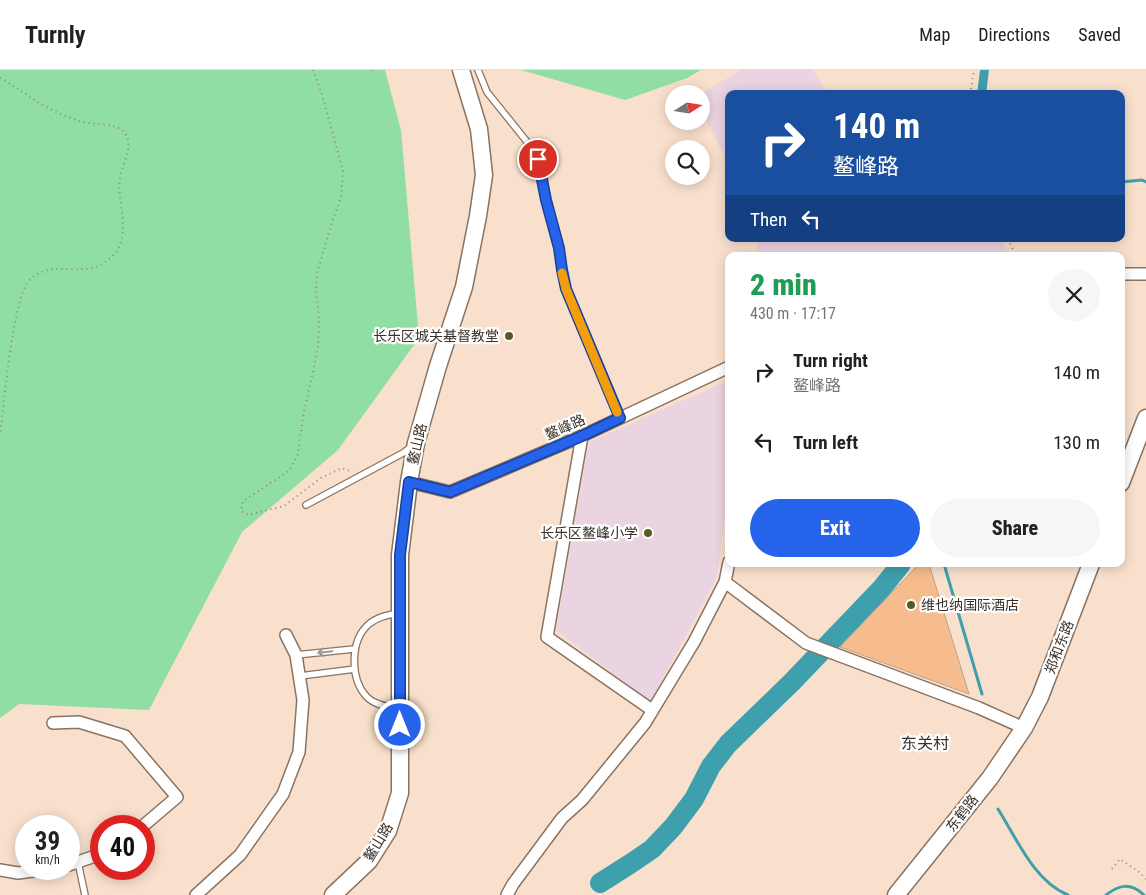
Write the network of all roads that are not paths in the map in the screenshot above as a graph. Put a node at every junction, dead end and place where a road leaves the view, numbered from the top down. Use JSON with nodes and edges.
{"nodes":[{"id":1,"x":461,"y":70,"type":"edge"},
{"id":2,"x":478,"y":70,"type":"edge"},
{"id":3,"x":1125,"y":274,"type":"edge"},
{"id":4,"x":1146,"y":274,"type":"edge"},
{"id":5,"x":725,"y":369,"type":"edge"},
{"id":6,"x":620,"y":418,"type":"junction"},
{"id":7,"x":1146,"y":418,"type":"edge"},
{"id":8,"x":582,"y":436,"type":"junction"},
{"id":9,"x":416,"y":443,"type":"junction"},
{"id":10,"x":1125,"y":473,"type":"edge"},
{"id":11,"x":409,"y":482,"type":"junction"},
{"id":12,"x":306,"y":506,"type":"dead end"},
{"id":13,"x":728,"y":567,"type":"edge"},
{"id":14,"x":1090,"y":567,"type":"edge"},
{"id":15,"x":725,"y":582,"type":"junction"},
{"id":16,"x":400,"y":612,"type":"junction"},
{"id":17,"x":286,"y":635,"type":"dead end"},
{"id":18,"x":354,"y":649,"type":"junction"},
{"id":19,"x":296,"y":655,"type":"junction"},
{"id":20,"x":356,"y":669,"type":"junction"},
{"id":21,"x":300,"y":676,"type":"junction"},
{"id":22,"x":400,"y":708,"type":"junction"},
{"id":23,"x":652,"y":710,"type":"junction"},
{"id":24,"x":52,"y":723,"type":"dead end"},
{"id":25,"x":1024,"y":728,"type":"junction"},
{"id":26,"x":155,"y":816,"type":"edge"},
{"id":27,"x":0,"y":870,"type":"edge"},
{"id":28,"x":15,"y":873,"type":"edge"},
{"id":29,"x":80,"y":880,"type":"edge"},
{"id":30,"x":85,"y":895,"type":"edge"},
{"id":31,"x":196,"y":895,"type":"edge"},
{"id":32,"x":333,"y":895,"type":"edge"},
{"id":33,"x":507,"y":895,"type":"edge"},
{"id":34,"x":896,"y":895,"type":"edge"}],
"edges":[{"from":1,"to":9,"type":"street","name":"鳌山路"},
{"from":2,"to":6,"type":"lane"},
{"from":3,"to":4,"type":"street"},
{"from":5,"to":6,"type":"street","name":"鳌峰路"},
{"from":6,"to":8,"type":"street","name":"鳌峰路"},
{"from":7,"to":10,"type":"street"},
{"from":8,"to":11,"type":"street","name":"鳌峰路"},
{"from":8,"to":23,"type":"street"},
{"from":9,"to":11,"type":"street","name":"鳌山路"},
{"from":9,"to":12,"type":"lane"},
{"from":11,"to":16,"type":"street","name":"鳌山路"},
{"from":13,"to":15,"type":"street"},
{"from":14,"to":25,"type":"street","name":"郑和东路"},
{"from":15,"to":23,"type":"street"},
{"from":15,"to":25,"type":"street"},
{"from":16,"to":18,"type":"lane"},
{"from":16,"to":22,"type":"street","name":"鳌山路"},
{"from":17,"to":19,"type":"street"},
{"from":18,"to":19,"type":"lane","one_way":true},
{"from":18,"to":20,"type":"lane"},
{"from":19,"to":21,"type":"street"},
{"from":20,"to":21,"type":"lane"},
{"from":20,"to":22,"type":"lane"},
{"from":21,"to":31,"type":"street"},
{"from":22,"to":32,"type":"street","name":"鳌山路"},
{"from":23,"to":33,"type":"street"},
{"from":24,"to":26,"type":"street"},
{"from":25,"to":34,"type":"street","name":"东鹤路"},
{"from":27,"to":28,"type":"street"},
{"from":29,"to":30,"type":"lane"}]}
